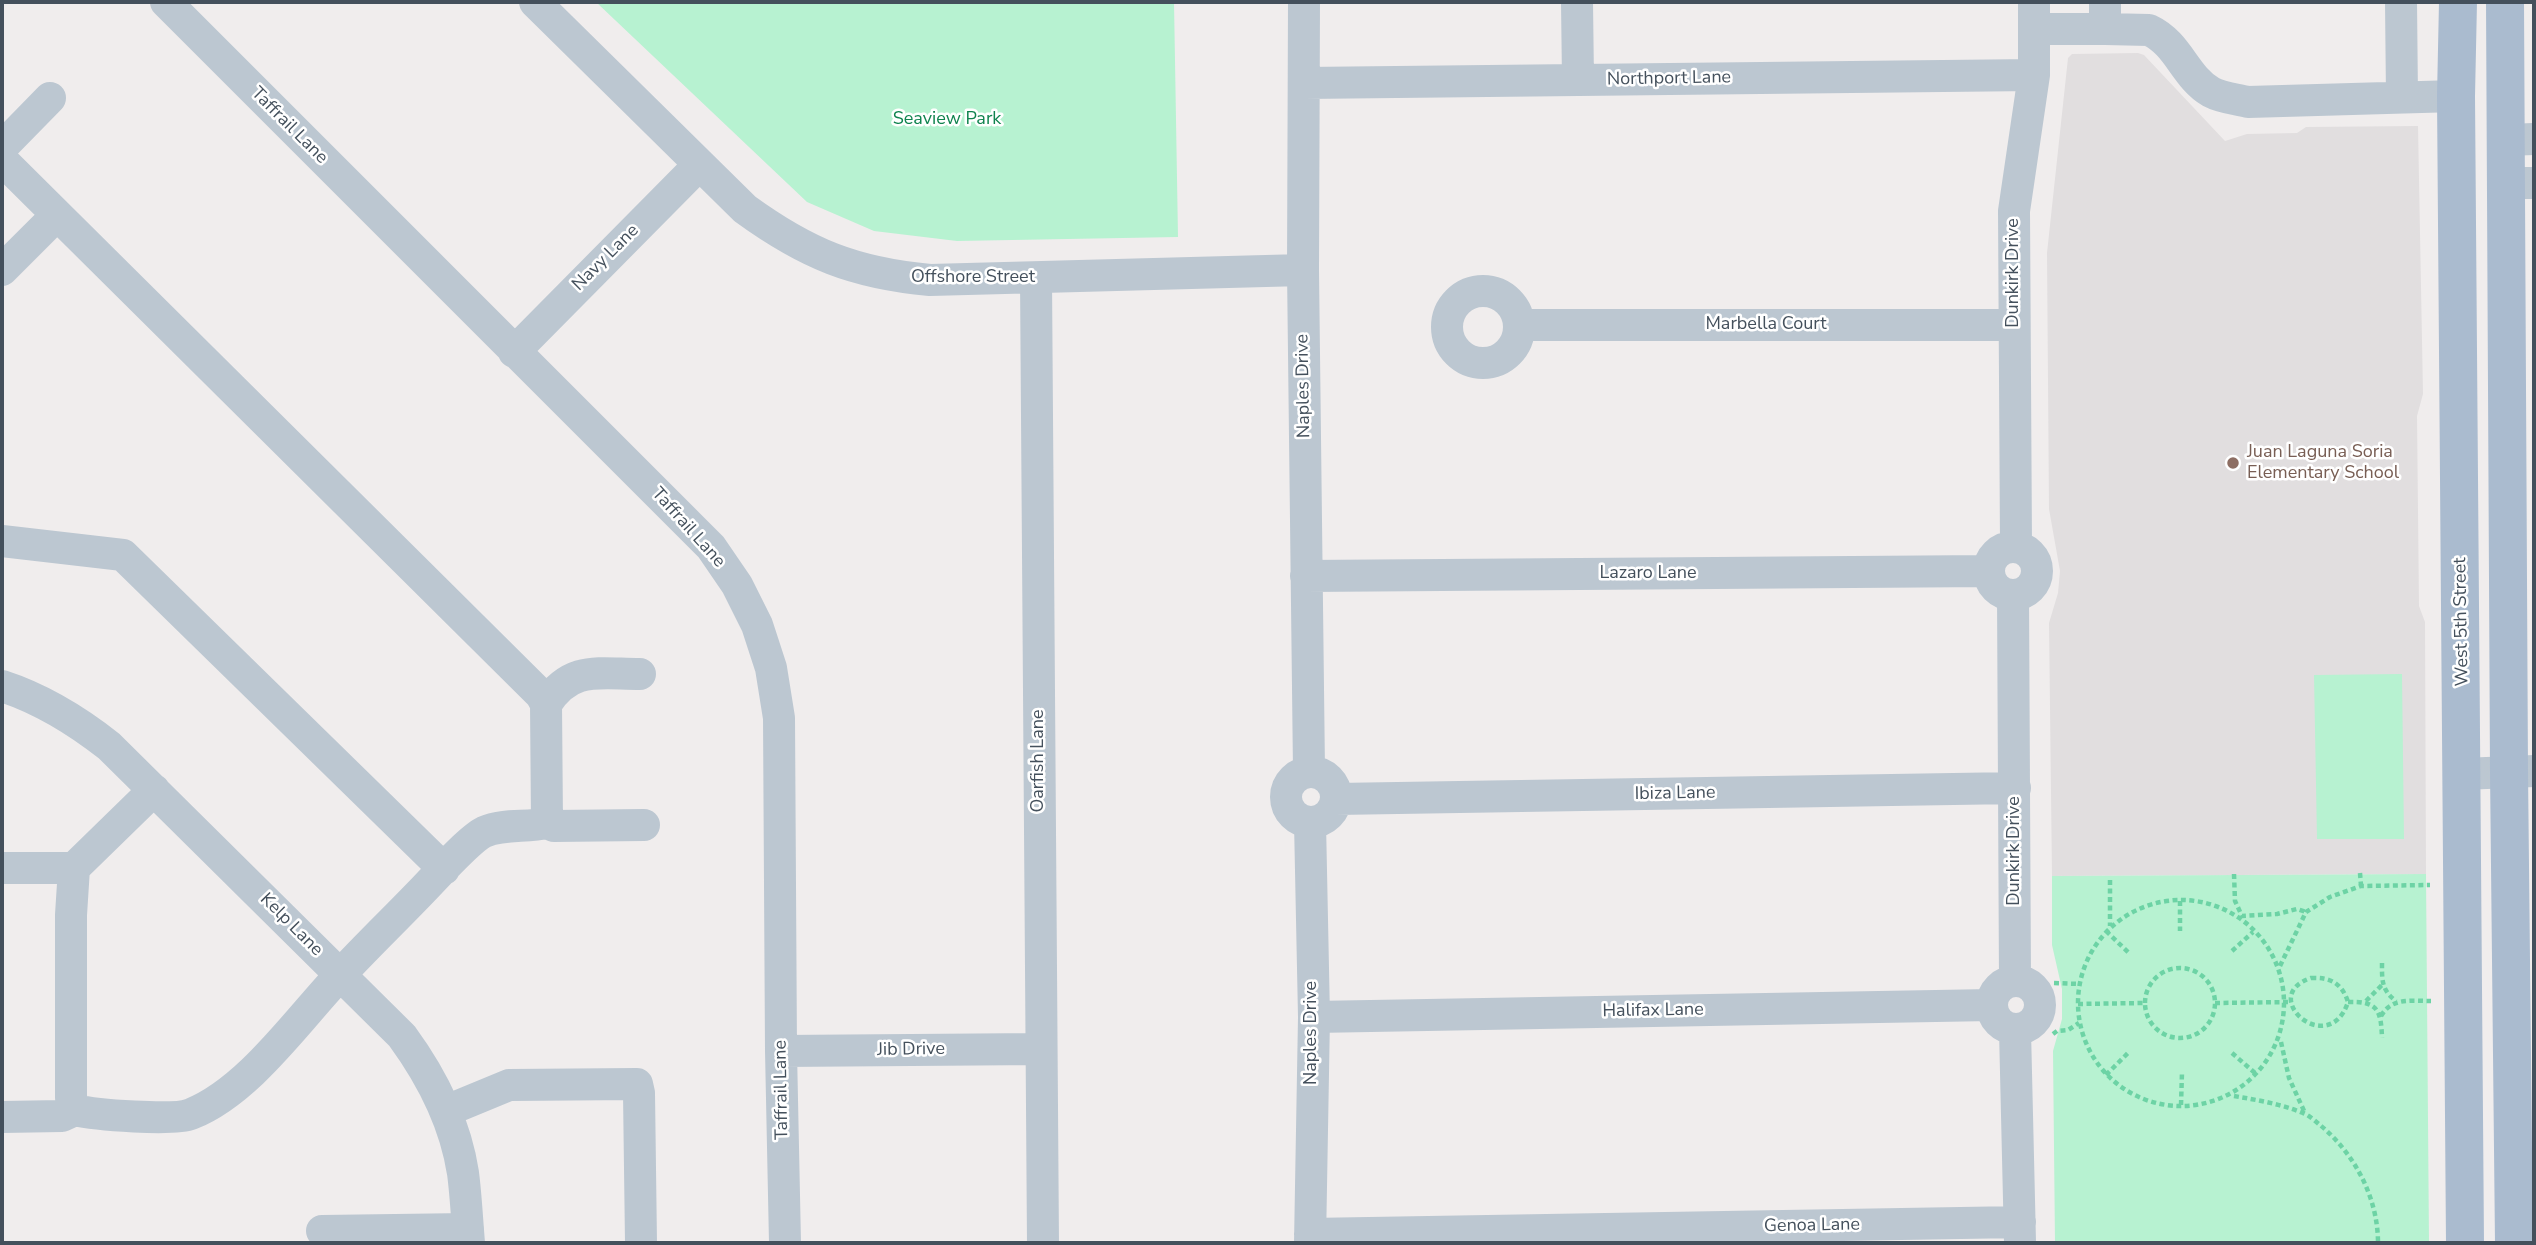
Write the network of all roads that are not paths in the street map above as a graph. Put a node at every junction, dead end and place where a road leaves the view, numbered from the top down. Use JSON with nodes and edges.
{"nodes":[{"id":1,"x":166,"y":2,"type":"edge"},
{"id":2,"x":536,"y":2,"type":"edge"},
{"id":3,"x":1304,"y":2,"type":"edge"},
{"id":4,"x":1577,"y":2,"type":"edge"},
{"id":5,"x":2401,"y":2,"type":"edge"},
{"id":6,"x":2458,"y":2,"type":"edge"},
{"id":7,"x":2505,"y":2,"type":"edge"},
{"id":8,"x":2105,"y":15,"type":"edge"},
{"id":9,"x":2034,"y":16,"type":"edge"},
{"id":10,"x":2034,"y":75,"type":"junction"},
{"id":11,"x":1578,"y":80,"type":"junction"},
{"id":12,"x":1305,"y":83,"type":"junction"},
{"id":13,"x":2456,"y":96,"type":"junction"},
{"id":14,"x":2402,"y":97,"type":"junction"},
{"id":15,"x":50,"y":98,"type":"dead end"},
{"id":16,"x":2520,"y":139,"type":"edge"},
{"id":17,"x":2,"y":147,"type":"edge"},
{"id":18,"x":2,"y":160,"type":"edge"},
{"id":19,"x":698,"y":165,"type":"junction"},
{"id":20,"x":2521,"y":183,"type":"edge"},
{"id":21,"x":57,"y":215,"type":"junction"},
{"id":22,"x":2,"y":270,"type":"edge"},
{"id":23,"x":1303,"y":270,"type":"junction"},
{"id":24,"x":1036,"y":278,"type":"junction"},
{"id":25,"x":1519,"y":325,"type":"dead end"},
{"id":26,"x":2014,"y":325,"type":"junction"},
{"id":27,"x":514,"y":352,"type":"junction"},
{"id":28,"x":2,"y":541,"type":"edge"},
{"id":29,"x":2016,"y":546,"type":"junction"},
{"id":30,"x":1989,"y":571,"type":"junction"},
{"id":31,"x":1306,"y":576,"type":"junction"},
{"id":32,"x":2013,"y":595,"type":"junction"},
{"id":33,"x":2522,"y":646,"type":"edge"},
{"id":34,"x":640,"y":674,"type":"dead end"},
{"id":35,"x":2,"y":687,"type":"edge"},
{"id":36,"x":546,"y":704,"type":"junction"},
{"id":37,"x":1309,"y":771,"type":"junction"},
{"id":38,"x":2521,"y":771,"type":"edge"},
{"id":39,"x":2463,"y":774,"type":"junction"},
{"id":40,"x":2015,"y":788,"type":"junction"},
{"id":41,"x":153,"y":790,"type":"junction"},
{"id":42,"x":1336,"y":799,"type":"junction"},
{"id":43,"x":1310,"y":822,"type":"junction"},
{"id":44,"x":547,"y":823,"type":"junction"},
{"id":45,"x":644,"y":825,"type":"dead end"},
{"id":46,"x":2,"y":868,"type":"edge"},
{"id":47,"x":74,"y":868,"type":"junction"},
{"id":48,"x":444,"y":869,"type":"junction"},
{"id":49,"x":341,"y":974,"type":"junction"},
{"id":50,"x":2522,"y":977,"type":"edge"},
{"id":51,"x":2015,"y":981,"type":"junction"},
{"id":52,"x":1992,"y":1005,"type":"junction"},
{"id":53,"x":1314,"y":1017,"type":"junction"},
{"id":54,"x":2015,"y":1030,"type":"junction"},
{"id":55,"x":2523,"y":1048,"type":"edge"},
{"id":56,"x":1041,"y":1049,"type":"junction"},
{"id":57,"x":781,"y":1051,"type":"junction"},
{"id":58,"x":2523,"y":1109,"type":"edge"},
{"id":59,"x":75,"y":1110,"type":"junction"},
{"id":60,"x":446,"y":1111,"type":"junction"},
{"id":61,"x":2,"y":1116,"type":"edge"},
{"id":62,"x":2520,"y":1227,"type":"edge"},
{"id":63,"x":323,"y":1231,"type":"dead end"},
{"id":64,"x":2020,"y":1233,"type":"edge"},
{"id":65,"x":469,"y":1236,"type":"edge"},
{"id":66,"x":1310,"y":1239,"type":"edge"},
{"id":67,"x":642,"y":1243,"type":"edge"},
{"id":68,"x":785,"y":1243,"type":"edge"},
{"id":69,"x":1043,"y":1243,"type":"edge"},
{"id":70,"x":2465,"y":1243,"type":"edge"}],
"edges":[{"from":1,"to":27,"type":"street","name":"Taffrail Lane"},
{"from":2,"to":19,"type":"street","name":"Offshore Street"},
{"from":3,"to":12,"type":"street","name":"Naples Drive"},
{"from":4,"to":11,"type":"street"},
{"from":5,"to":14,"type":"street"},
{"from":6,"to":13,"type":"main road","name":"West 5th Street"},
{"from":7,"to":16,"type":"main road"},
{"from":8,"to":9,"type":"street"},
{"from":8,"to":14,"type":"street"},
{"from":9,"to":10,"type":"street","name":"Dunkirk Drive"},
{"from":10,"to":11,"type":"street","name":"Northport Lane"},
{"from":10,"to":26,"type":"street","name":"Dunkirk Drive"},
{"from":11,"to":12,"type":"street","name":"Northport Lane"},
{"from":12,"to":23,"type":"street","name":"Naples Drive"},
{"from":13,"to":14,"type":"street"},
{"from":13,"to":39,"type":"main road","name":"West 5th Street"},
{"from":15,"to":17,"type":"street"},
{"from":16,"to":20,"type":"main road"},
{"from":18,"to":21,"type":"street"},
{"from":19,"to":24,"type":"street","name":"Offshore Street"},
{"from":19,"to":27,"type":"street","name":"Navy Lane"},
{"from":20,"to":33,"type":"main road"},
{"from":21,"to":22,"type":"street"},
{"from":21,"to":36,"type":"street"},
{"from":23,"to":24,"type":"street","name":"Offshore Street"},
{"from":23,"to":31,"type":"street","name":"Naples Drive"},
{"from":24,"to":56,"type":"street","name":"Oarfish Lane"},
{"from":25,"to":26,"type":"street","name":"Marbella Court"},
{"from":26,"to":29,"type":"street","name":"Dunkirk Drive"},
{"from":27,"to":57,"type":"street","name":"Taffrail Lane"},
{"from":28,"to":48,"type":"street"},
{"from":29,"to":30,"type":"street"},
{"from":29,"to":32,"type":"street"},
{"from":30,"to":31,"type":"street","name":"Lazaro Lane"},
{"from":30,"to":32,"type":"street"},
{"from":31,"to":37,"type":"street","name":"Naples Drive"},
{"from":32,"to":40,"type":"street","name":"Dunkirk Drive"},
{"from":33,"to":38,"type":"main road"},
{"from":34,"to":36,"type":"street"},
{"from":35,"to":41,"type":"street","name":"Kelp Lane"},
{"from":36,"to":44,"type":"street"},
{"from":37,"to":42,"type":"street"},
{"from":37,"to":43,"type":"street"},
{"from":38,"to":39,"type":"street"},
{"from":38,"to":50,"type":"main road"},
{"from":39,"to":70,"type":"main road","name":"West 5th Street"},
{"from":40,"to":42,"type":"street","name":"Ibiza Lane"},
{"from":40,"to":51,"type":"street","name":"Dunkirk Drive"},
{"from":41,"to":47,"type":"street"},
{"from":41,"to":49,"type":"street","name":"Kelp Lane"},
{"from":42,"to":43,"type":"street"},
{"from":43,"to":53,"type":"street","name":"Naples Drive"},
{"from":44,"to":45,"type":"street"},
{"from":44,"to":48,"type":"street"},
{"from":46,"to":47,"type":"street"},
{"from":47,"to":59,"type":"street"},
{"from":48,"to":49,"type":"street"},
{"from":49,"to":59,"type":"street"},
{"from":49,"to":60,"type":"street","name":"Kelp Lane"},
{"from":50,"to":55,"type":"main road"},
{"from":51,"to":52,"type":"street"},
{"from":51,"to":54,"type":"street"},
{"from":52,"to":53,"type":"street","name":"Halifax Lane"},
{"from":52,"to":54,"type":"street"},
{"from":53,"to":66,"type":"street","name":"Naples Drive"},
{"from":54,"to":64,"type":"street"},
{"from":55,"to":58,"type":"main road"},
{"from":56,"to":57,"type":"street","name":"Jib Drive"},
{"from":56,"to":69,"type":"street","name":"Oarfish Lane"},
{"from":57,"to":68,"type":"street","name":"Taffrail Lane"},
{"from":58,"to":62,"type":"main road"},
{"from":59,"to":61,"type":"street"},
{"from":60,"to":65,"type":"street","name":"Kelp Lane"},
{"from":60,"to":67,"type":"street"},
{"from":63,"to":65,"type":"street"},
{"from":64,"to":66,"type":"street","name":"Genoa Lane"}]}
